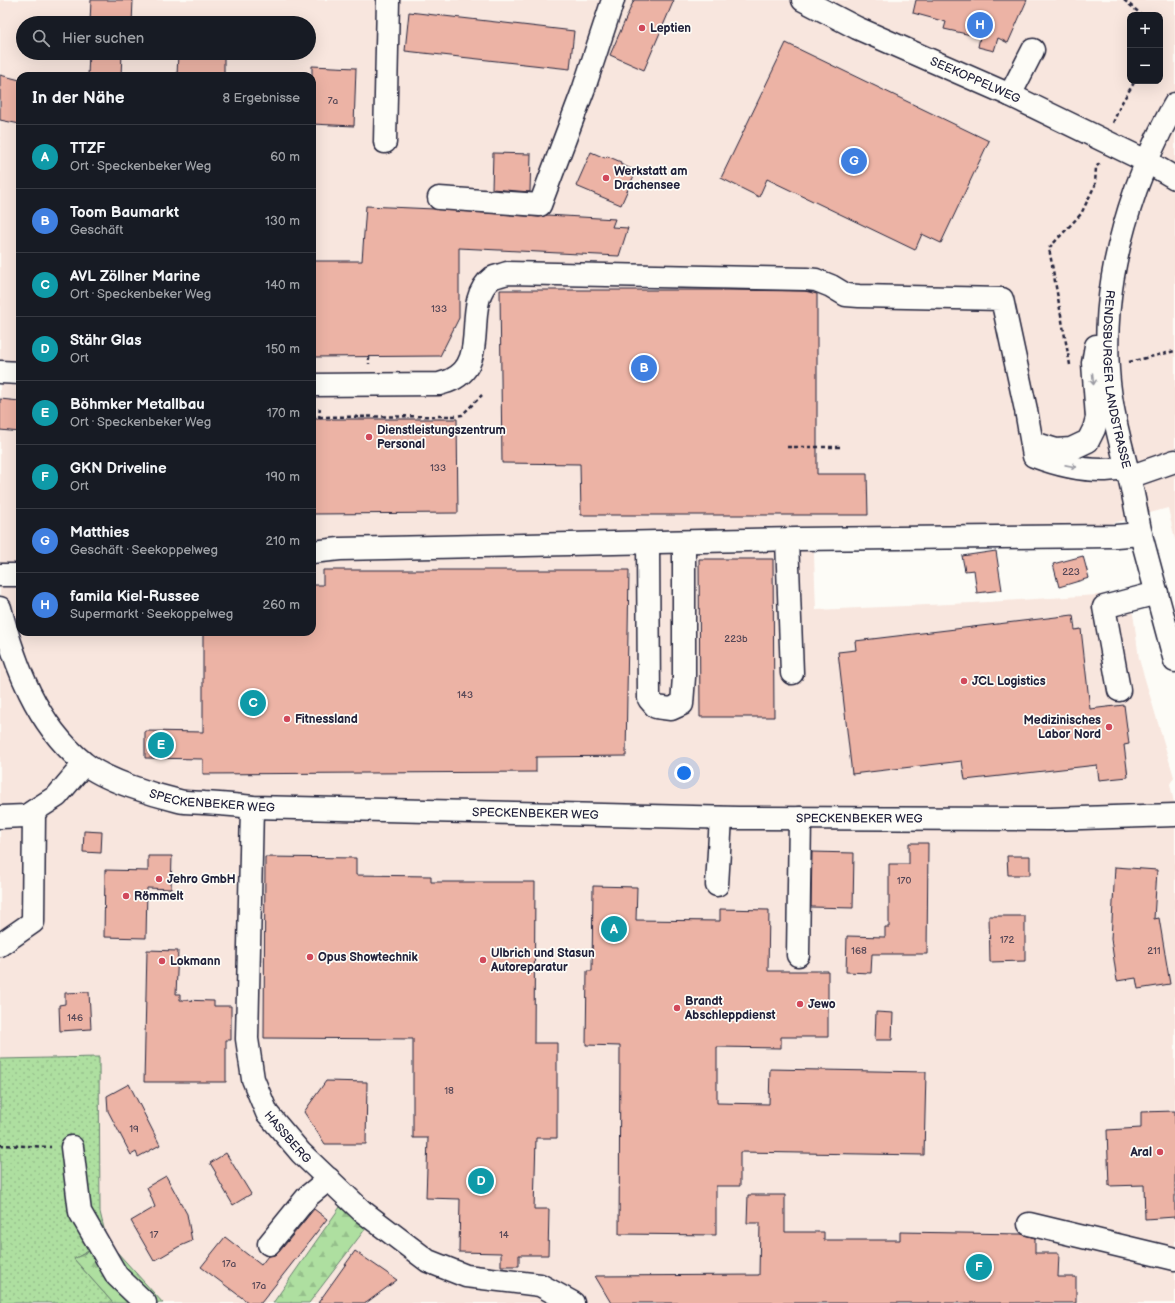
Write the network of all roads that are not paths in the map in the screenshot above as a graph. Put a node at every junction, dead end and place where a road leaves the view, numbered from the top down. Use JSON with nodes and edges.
{"nodes":[{"id":1,"x":388,"y":0,"type":"edge"},
{"id":2,"x":613,"y":0,"type":"edge"},
{"id":3,"x":803,"y":0,"type":"edge"},
{"id":4,"x":1033,"y":50,"type":"dead end"},
{"id":5,"x":1010,"y":95,"type":"junction"},
{"id":6,"x":1175,"y":104,"type":"edge"},
{"id":7,"x":385,"y":142,"type":"dead end"},
{"id":8,"x":1146,"y":161,"type":"junction"},
{"id":9,"x":1175,"y":178,"type":"edge"},
{"id":10,"x":439,"y":198,"type":"dead end"},
{"id":11,"x":1109,"y":300,"type":"junction"},
{"id":12,"x":0,"y":372,"type":"edge"},
{"id":13,"x":16,"y":373,"type":"edge"},
{"id":14,"x":316,"y":385,"type":"edge"},
{"id":15,"x":1033,"y":449,"type":"junction"},
{"id":16,"x":1175,"y":461,"type":"edge"},
{"id":17,"x":1128,"y":473,"type":"junction"},
{"id":18,"x":1141,"y":534,"type":"junction"},
{"id":19,"x":787,"y":540,"type":"junction"},
{"id":20,"x":684,"y":542,"type":"junction"},
{"id":21,"x":648,"y":543,"type":"junction"},
{"id":22,"x":316,"y":552,"type":"edge"},
{"id":23,"x":0,"y":575,"type":"edge"},
{"id":24,"x":16,"y":575,"type":"edge"},
{"id":25,"x":1156,"y":594,"type":"junction"},
{"id":26,"x":1,"y":614,"type":"edge"},
{"id":27,"x":1170,"y":627,"type":"edge"},
{"id":28,"x":1175,"y":661,"type":"edge"},
{"id":29,"x":792,"y":673,"type":"dead end"},
{"id":30,"x":1119,"y":690,"type":"dead end"},
{"id":31,"x":84,"y":764,"type":"junction"},
{"id":32,"x":252,"y":807,"type":"junction"},
{"id":33,"x":34,"y":811,"type":"junction"},
{"id":34,"x":1175,"y":815,"type":"edge"},
{"id":35,"x":0,"y":817,"type":"edge"},
{"id":36,"x":721,"y":818,"type":"junction"},
{"id":37,"x":800,"y":818,"type":"junction"},
{"id":38,"x":717,"y":885,"type":"dead end"},
{"id":39,"x":0,"y":945,"type":"edge"},
{"id":40,"x":798,"y":954,"type":"dead end"},
{"id":41,"x":72,"y":1147,"type":"road end"},
{"id":42,"x":329,"y":1180,"type":"junction"},
{"id":43,"x":1029,"y":1224,"type":"dead end"},
{"id":44,"x":269,"y":1244,"type":"dead end"},
{"id":45,"x":1175,"y":1259,"type":"edge"},
{"id":46,"x":145,"y":1303,"type":"edge"},
{"id":47,"x":573,"y":1303,"type":"edge"}],
"edges":[{"from":1,"to":7,"type":"street"},
{"from":2,"to":10,"type":"street"},
{"from":3,"to":5,"type":"street","name":"SEEKOPPELWEG"},
{"from":4,"to":5,"type":"street"},
{"from":5,"to":8,"type":"street","name":"SEEKOPPELWEG"},
{"from":6,"to":8,"type":"street","name":"RENDSBURGER LANDSTRASSE"},
{"from":8,"to":9,"type":"street","name":"SEEKOPPELWEG"},
{"from":8,"to":11,"type":"street","name":"RENDSBURGER LANDSTRASSE"},
{"from":11,"to":15,"type":"street","one_way":true},
{"from":11,"to":17,"type":"street","name":"RENDSBURGER LANDSTRASSE"},
{"from":12,"to":13,"type":"street"},
{"from":14,"to":15,"type":"street"},
{"from":15,"to":17,"type":"street","one_way":true},
{"from":16,"to":17,"type":"street"},
{"from":17,"to":18,"type":"street","name":"RENDSBURGER LANDSTRASSE"},
{"from":18,"to":19,"type":"street"},
{"from":18,"to":25,"type":"street","name":"RENDSBURGER LANDSTRASSE"},
{"from":19,"to":20,"type":"street"},
{"from":19,"to":29,"type":"street"},
{"from":20,"to":21,"type":"street"},
{"from":20,"to":21,"type":"street"},
{"from":21,"to":22,"type":"street"},
{"from":23,"to":24,"type":"street"},
{"from":25,"to":27,"type":"street","name":"RENDSBURGER LANDSTRASSE"},
{"from":25,"to":30,"type":"street"},
{"from":26,"to":31,"type":"street","name":"SPECKENBEKER WEG"},
{"from":27,"to":28,"type":"street","name":"RENDSBURGER LANDSTRASSE"},
{"from":31,"to":32,"type":"street","name":"SPECKENBEKER WEG"},
{"from":31,"to":33,"type":"street"},
{"from":32,"to":36,"type":"street","name":"SPECKENBEKER WEG"},
{"from":32,"to":42,"type":"street","name":"HASSBERG"},
{"from":33,"to":35,"type":"street"},
{"from":33,"to":39,"type":"street"},
{"from":34,"to":37,"type":"street","name":"SPECKENBEKER WEG"},
{"from":36,"to":37,"type":"street","name":"SPECKENBEKER WEG"},
{"from":36,"to":38,"type":"street"},
{"from":37,"to":40,"type":"street"},
{"from":41,"to":46,"type":"street"},
{"from":42,"to":44,"type":"street"},
{"from":42,"to":47,"type":"street","name":"HASSBERG"},
{"from":43,"to":45,"type":"street"}]}
